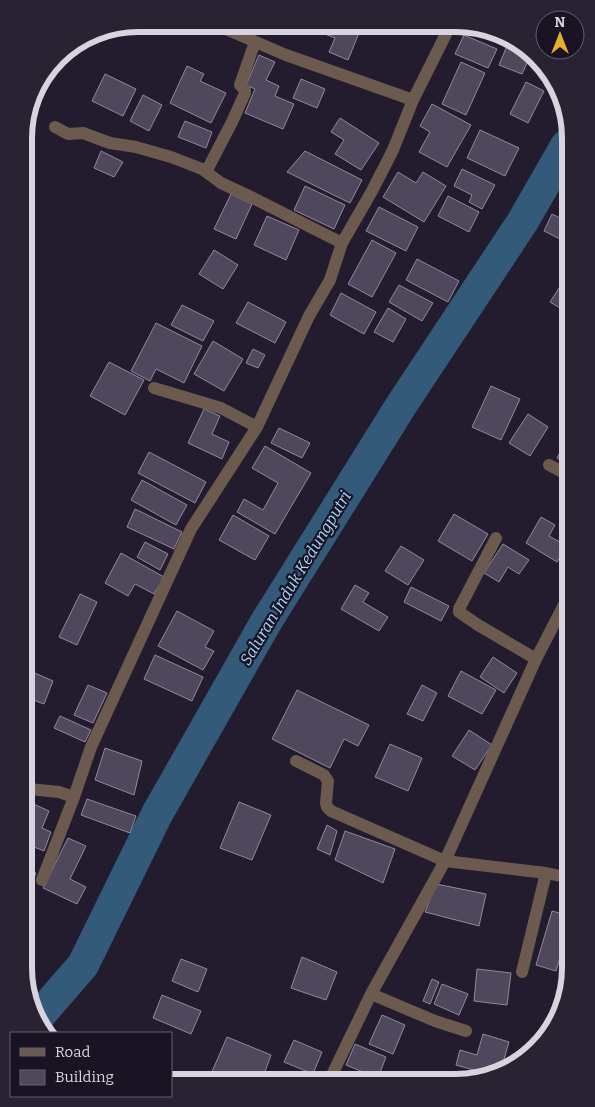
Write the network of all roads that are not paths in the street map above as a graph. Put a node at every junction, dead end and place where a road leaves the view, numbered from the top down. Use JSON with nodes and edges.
{"nodes":[{"id":1,"x":447,"y":32,"type":"edge"},
{"id":2,"x":234,"y":33,"type":"edge"},
{"id":3,"x":255,"y":42,"type":"junction"},
{"id":4,"x":413,"y":100,"type":"junction"},
{"id":5,"x":55,"y":127,"type":"dead end"},
{"id":6,"x":206,"y":172,"type":"junction"},
{"id":7,"x":342,"y":243,"type":"junction"},
{"id":8,"x":154,"y":388,"type":"dead end"},
{"id":9,"x":257,"y":427,"type":"junction"},
{"id":10,"x":549,"y":465,"type":"dead end"},
{"id":11,"x":562,"y":472,"type":"edge"},
{"id":12,"x":496,"y":538,"type":"dead end"},
{"id":13,"x":562,"y":609,"type":"edge"},
{"id":14,"x":536,"y":659,"type":"junction"},
{"id":15,"x":296,"y":762,"type":"dead end"},
{"id":16,"x":32,"y":789,"type":"edge"},
{"id":17,"x":74,"y":796,"type":"junction"},
{"id":18,"x":446,"y":861,"type":"junction"},
{"id":19,"x":546,"y":873,"type":"junction"},
{"id":20,"x":562,"y":876,"type":"edge"},
{"id":21,"x":42,"y":880,"type":"dead end"},
{"id":22,"x":522,"y":972,"type":"dead end"},
{"id":23,"x":371,"y":994,"type":"junction"},
{"id":24,"x":466,"y":1031,"type":"dead end"},
{"id":25,"x":333,"y":1074,"type":"edge"}],
"edges":[{"from":1,"to":4,"type":"street"},
{"from":2,"to":3,"type":"street"},
{"from":3,"to":4,"type":"street"},
{"from":3,"to":6,"type":"street"},
{"from":4,"to":7,"type":"street"},
{"from":5,"to":6,"type":"street"},
{"from":6,"to":7,"type":"street"},
{"from":7,"to":9,"type":"street"},
{"from":8,"to":9,"type":"street"},
{"from":9,"to":17,"type":"street"},
{"from":10,"to":11,"type":"street"},
{"from":12,"to":14,"type":"street"},
{"from":13,"to":14,"type":"street"},
{"from":14,"to":18,"type":"street"},
{"from":15,"to":18,"type":"street"},
{"from":16,"to":17,"type":"street"},
{"from":17,"to":21,"type":"street"},
{"from":18,"to":19,"type":"street"},
{"from":18,"to":23,"type":"street"},
{"from":19,"to":20,"type":"street"},
{"from":19,"to":22,"type":"street"},
{"from":23,"to":24,"type":"street"},
{"from":23,"to":25,"type":"street"}]}
